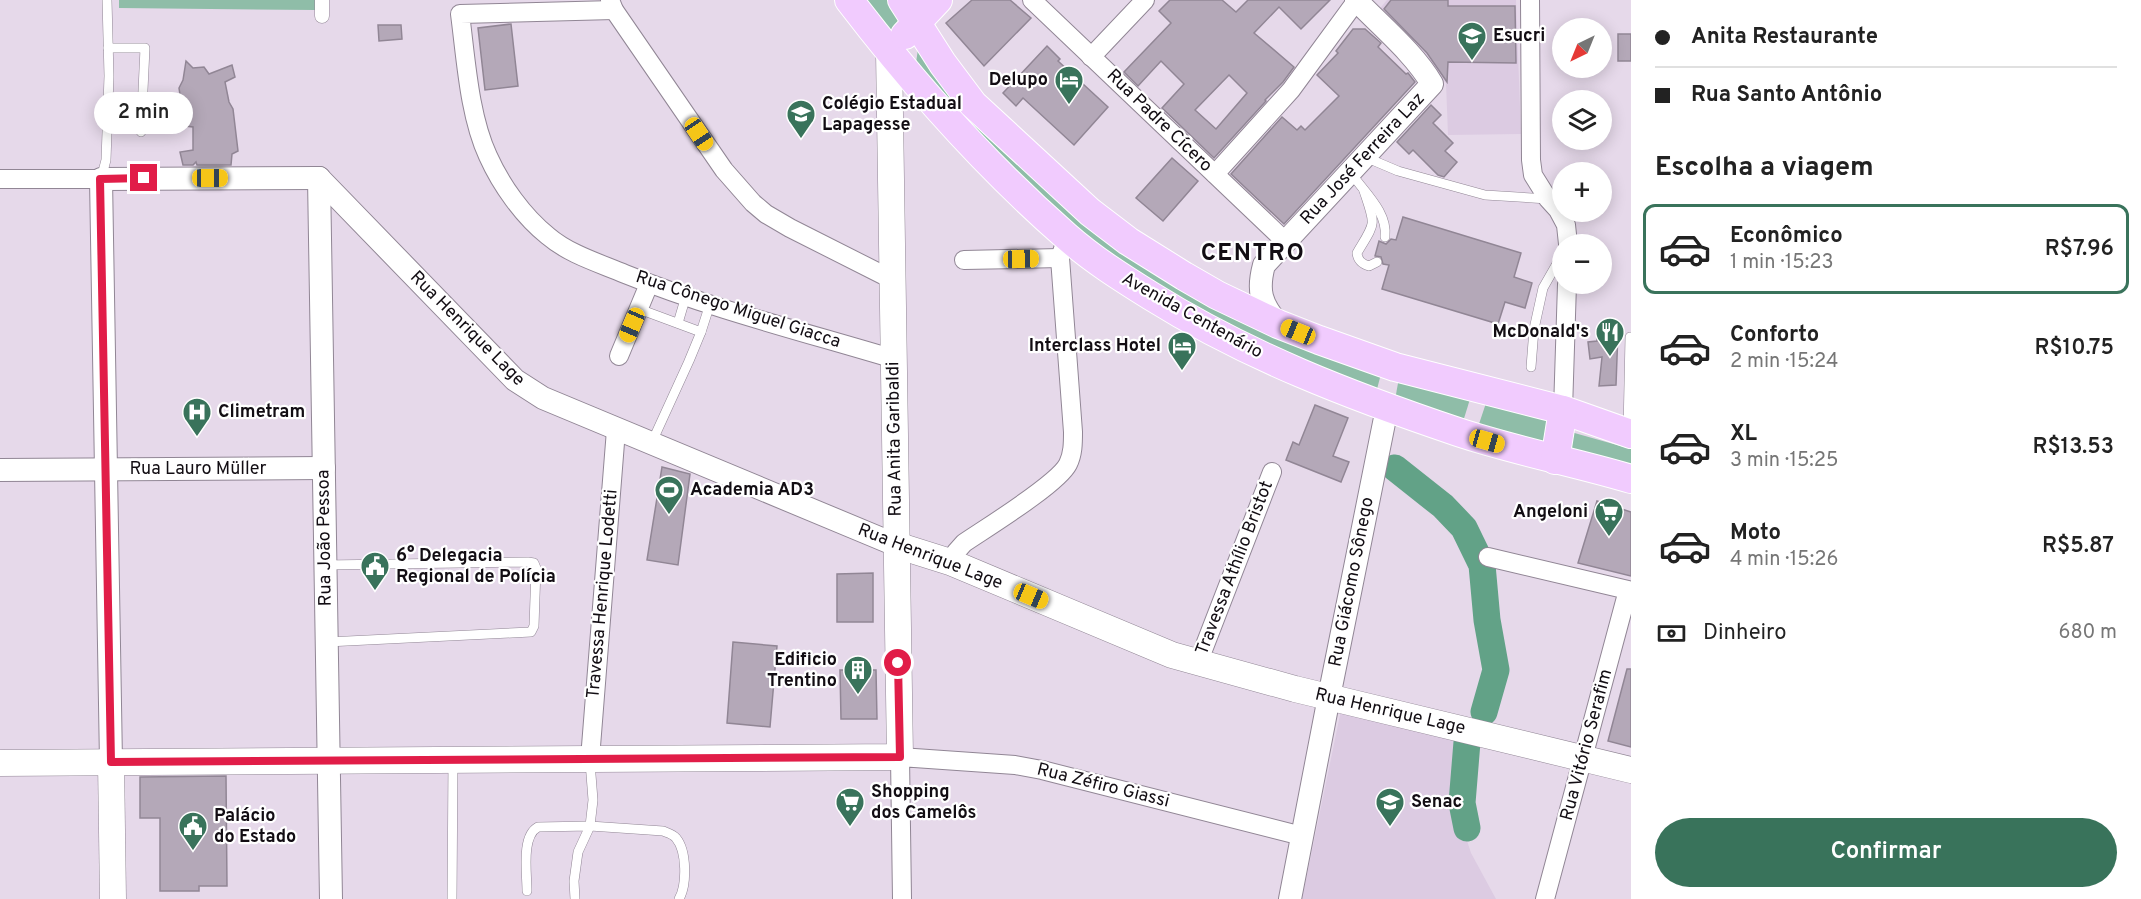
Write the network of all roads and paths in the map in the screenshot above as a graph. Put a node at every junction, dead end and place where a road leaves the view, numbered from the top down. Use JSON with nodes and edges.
{"nodes":[{"id":1,"x":107,"y":0,"type":"edge"},
{"id":2,"x":322,"y":0,"type":"edge"},
{"id":3,"x":849,"y":0,"type":"edge"},
{"id":4,"x":938,"y":0,"type":"edge"},
{"id":5,"x":1032,"y":0,"type":"edge"},
{"id":6,"x":1145,"y":0,"type":"edge"},
{"id":7,"x":1356,"y":0,"type":"edge"},
{"id":8,"x":1530,"y":0,"type":"edge"},
{"id":9,"x":612,"y":5,"type":"edge"},
{"id":10,"x":909,"y":11,"type":"edge"},
{"id":11,"x":322,"y":16,"type":"dead end"},
{"id":12,"x":108,"y":48,"type":"junction"},
{"id":13,"x":889,"y":51,"type":"junction"},
{"id":14,"x":1091,"y":57,"type":"junction"},
{"id":15,"x":141,"y":132,"type":"dead end"},
{"id":16,"x":1215,"y":174,"type":"junction"},
{"id":17,"x":1360,"y":174,"type":"junction"},
{"id":18,"x":319,"y":178,"type":"junction"},
{"id":19,"x":0,"y":179,"type":"edge"},
{"id":20,"x":100,"y":179,"type":"junction"},
{"id":21,"x":1548,"y":200,"type":"junction"},
{"id":22,"x":1567,"y":234,"type":"edge"},
{"id":23,"x":1385,"y":237,"type":"dead end"},
{"id":24,"x":1286,"y":242,"type":"junction"},
{"id":25,"x":1063,"y":248,"type":"junction"},
{"id":26,"x":964,"y":260,"type":"dead end"},
{"id":27,"x":1377,"y":262,"type":"dead end"},
{"id":28,"x":1552,"y":273,"type":"edge"},
{"id":29,"x":893,"y":280,"type":"junction"},
{"id":30,"x":650,"y":284,"type":"junction"},
{"id":31,"x":1567,"y":294,"type":"edge"},
{"id":32,"x":686,"y":296,"type":"junction"},
{"id":33,"x":710,"y":304,"type":"junction"},
{"id":34,"x":639,"y":309,"type":"junction"},
{"id":35,"x":678,"y":323,"type":"junction"},
{"id":36,"x":1278,"y":324,"type":"junction"},
{"id":37,"x":701,"y":332,"type":"junction"},
{"id":38,"x":1630,"y":337,"type":"edge"},
{"id":39,"x":619,"y":356,"type":"dead end"},
{"id":40,"x":894,"y":359,"type":"junction"},
{"id":41,"x":1395,"y":367,"type":"junction"},
{"id":42,"x":1531,"y":367,"type":"dead end"},
{"id":43,"x":1387,"y":408,"type":"junction"},
{"id":44,"x":1563,"y":410,"type":"junction"},
{"id":45,"x":616,"y":429,"type":"junction"},
{"id":46,"x":1629,"y":433,"type":"edge"},
{"id":47,"x":651,"y":444,"type":"junction"},
{"id":48,"x":1555,"y":460,"type":"junction"},
{"id":49,"x":324,"y":468,"type":"junction"},
{"id":50,"x":106,"y":469,"type":"junction"},
{"id":51,"x":0,"y":470,"type":"edge"},
{"id":52,"x":1272,"y":472,"type":"dead end"},
{"id":53,"x":1631,"y":479,"type":"edge"},
{"id":54,"x":896,"y":545,"type":"junction"},
{"id":55,"x":1488,"y":557,"type":"dead end"},
{"id":56,"x":950,"y":562,"type":"junction"},
{"id":57,"x":325,"y":565,"type":"junction"},
{"id":58,"x":327,"y":642,"type":"junction"},
{"id":59,"x":1198,"y":663,"type":"junction"},
{"id":60,"x":1329,"y":697,"type":"junction"},
{"id":61,"x":900,"y":757,"type":"junction"},
{"id":62,"x":1583,"y":758,"type":"junction"},
{"id":63,"x":590,"y":759,"type":"junction"},
{"id":64,"x":453,"y":760,"type":"junction"},
{"id":65,"x":329,"y":761,"type":"junction"},
{"id":66,"x":111,"y":762,"type":"junction"},
{"id":67,"x":0,"y":763,"type":"edge"},
{"id":68,"x":1631,"y":770,"type":"edge"},
{"id":69,"x":590,"y":826,"type":"junction"},
{"id":70,"x":1302,"y":836,"type":"junction"},
{"id":71,"x":527,"y":891,"type":"dead end"},
{"id":72,"x":113,"y":899,"type":"edge"},
{"id":73,"x":331,"y":899,"type":"edge"},
{"id":74,"x":453,"y":899,"type":"edge"},
{"id":75,"x":575,"y":899,"type":"edge"},
{"id":76,"x":679,"y":899,"type":"edge"},
{"id":77,"x":902,"y":899,"type":"edge"},
{"id":78,"x":1290,"y":899,"type":"edge"},
{"id":79,"x":1545,"y":899,"type":"edge"}],
"edges":[{"from":1,"to":12,"type":"lane"},
{"from":2,"to":11,"type":"street"},
{"from":3,"to":13,"type":"main road","name":"Avenida Centenário"},
{"from":4,"to":10,"type":"main road"},
{"from":5,"to":14,"type":"street","name":"Rua Padre Cícero"},
{"from":6,"to":14,"type":"street"},
{"from":7,"to":16,"type":"street"},
{"from":7,"to":17,"type":"street","name":"Rua José Ferreira Laz"},
{"from":8,"to":21,"type":"street"},
{"from":9,"to":29,"type":"street"},
{"from":9,"to":30,"type":"street","name":"Rua Cônego Miguel Giacca"},
{"from":10,"to":13,"type":"main road"},
{"from":10,"to":36,"type":"main road","name":"Avenida Centenário"},
{"from":12,"to":15,"type":"lane"},
{"from":12,"to":20,"type":"lane"},
{"from":13,"to":25,"type":"main road","name":"Avenida Centenário"},
{"from":13,"to":29,"type":"main road","name":"Rua Anita Garibaldi"},
{"from":14,"to":16,"type":"street","name":"Rua Padre Cícero"},
{"from":16,"to":24,"type":"street","name":"Rua Padre Cícero"},
{"from":17,"to":21,"type":"lane"},
{"from":17,"to":23,"type":"lane"},
{"from":17,"to":24,"type":"street","name":"Rua José Ferreira Laz"},
{"from":17,"to":27,"type":"lane"},
{"from":18,"to":20,"type":"street"},
{"from":18,"to":45,"type":"street","name":"Rua Henrique Lage"},
{"from":18,"to":49,"type":"street","name":"Rua João Pessoa"},
{"from":19,"to":20,"type":"street"},
{"from":20,"to":50,"type":"street"},
{"from":21,"to":22,"type":"street"},
{"from":24,"to":36,"type":"street","name":"Rua José Ferreira Laz"},
{"from":25,"to":26,"type":"street"},
{"from":25,"to":43,"type":"main road","name":"Avenida Centenário"},
{"from":25,"to":56,"type":"street"},
{"from":28,"to":42,"type":"lane"},
{"from":29,"to":40,"type":"main road","name":"Rua Anita Garibaldi"},
{"from":30,"to":32,"type":"street","name":"Rua Cônego Miguel Giacca"},
{"from":30,"to":34,"type":"street"},
{"from":31,"to":44,"type":"street"},
{"from":32,"to":33,"type":"street","name":"Rua Cônego Miguel Giacca"},
{"from":32,"to":35,"type":"lane"},
{"from":33,"to":37,"type":"lane"},
{"from":33,"to":40,"type":"street","name":"Rua Cônego Miguel Giacca"},
{"from":34,"to":35,"type":"lane"},
{"from":34,"to":39,"type":"street"},
{"from":35,"to":37,"type":"lane"},
{"from":36,"to":41,"type":"main road","name":"Avenida Centenário"},
{"from":37,"to":47,"type":"lane"},
{"from":38,"to":46,"type":"lane"},
{"from":40,"to":54,"type":"main road","name":"Rua Anita Garibaldi"},
{"from":41,"to":43,"type":"main road"},
{"from":41,"to":44,"type":"main road","name":"Avenida Centenário"},
{"from":43,"to":48,"type":"main road","name":"Avenida Centenário"},
{"from":43,"to":60,"type":"street","name":"Rua Giácomo Sônego"},
{"from":44,"to":46,"type":"main road","name":"Avenida Centenário"},
{"from":44,"to":48,"type":"main road"},
{"from":45,"to":47,"type":"street","name":"Rua Henrique Lage"},
{"from":45,"to":63,"type":"street","name":"Travessa Henrique Lodetti"},
{"from":47,"to":54,"type":"street","name":"Rua Henrique Lage"},
{"from":48,"to":53,"type":"main road","name":"Avenida Centenário"},
{"from":49,"to":50,"type":"street","name":"Rua Lauro Müller"},
{"from":49,"to":57,"type":"street","name":"Rua João Pessoa"},
{"from":50,"to":51,"type":"street","name":"Rua Lauro Müller"},
{"from":50,"to":66,"type":"street"},
{"from":52,"to":59,"type":"street","name":"Travessa Athílio Bristot"},
{"from":54,"to":56,"type":"main road","name":"Rua Henrique Lage"},
{"from":54,"to":61,"type":"main road","name":"Rua Anita Garibaldi"},
{"from":55,"to":62,"type":"street","name":"Rua Vitório Serafim"},
{"from":56,"to":59,"type":"main road","name":"Rua Henrique Lage"},
{"from":57,"to":58,"type":"street","name":"Rua João Pessoa"},
{"from":57,"to":58,"type":"lane"},
{"from":58,"to":65,"type":"street","name":"Rua João Pessoa"},
{"from":59,"to":60,"type":"main road","name":"Rua Henrique Lage"},
{"from":60,"to":62,"type":"main road","name":"Rua Henrique Lage"},
{"from":60,"to":70,"type":"street","name":"Rua Giácomo Sônego"},
{"from":61,"to":63,"type":"main road"},
{"from":61,"to":70,"type":"street","name":"Rua Zéfiro Giassi"},
{"from":61,"to":77,"type":"street","name":"Rua Anita Garibaldi"},
{"from":62,"to":68,"type":"main road","name":"Rua Henrique Lage"},
{"from":62,"to":79,"type":"street","name":"Rua Vitório Serafim"},
{"from":63,"to":64,"type":"main road"},
{"from":63,"to":69,"type":"lane"},
{"from":64,"to":65,"type":"main road"},
{"from":64,"to":74,"type":"lane"},
{"from":65,"to":66,"type":"main road"},
{"from":65,"to":73,"type":"street","name":"Rua João Pessoa"},
{"from":66,"to":67,"type":"main road"},
{"from":66,"to":72,"type":"main road"},
{"from":69,"to":71,"type":"lane"},
{"from":69,"to":75,"type":"lane"},
{"from":69,"to":76,"type":"lane"},
{"from":70,"to":78,"type":"street","name":"Rua Giácomo Sônego"}]}
